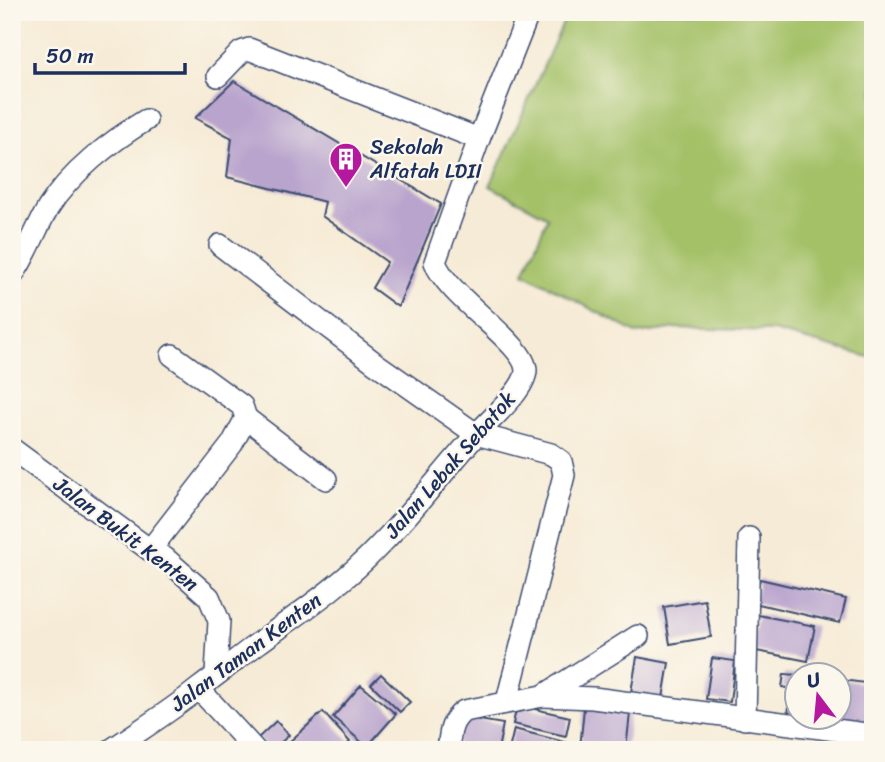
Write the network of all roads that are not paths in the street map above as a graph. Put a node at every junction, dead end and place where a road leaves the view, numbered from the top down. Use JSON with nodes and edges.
{"nodes":[{"id":1,"x":529,"y":12,"type":"edge"},
{"id":2,"x":218,"y":76,"type":"dead end"},
{"id":3,"x":146,"y":120,"type":"dead end"},
{"id":4,"x":479,"y":139,"type":"junction"},
{"id":5,"x":220,"y":245,"type":"dead end"},
{"id":6,"x":12,"y":276,"type":"edge"},
{"id":7,"x":173,"y":355,"type":"dead end"},
{"id":8,"x":246,"y":418,"type":"junction"},
{"id":9,"x":476,"y":434,"type":"junction"},
{"id":10,"x":12,"y":449,"type":"edge"},
{"id":11,"x":326,"y":479,"type":"dead end"},
{"id":12,"x":749,"y":538,"type":"dead end"},
{"id":13,"x":376,"y":549,"type":"joint"},
{"id":14,"x":150,"y":550,"type":"junction"},
{"id":15,"x":638,"y":636,"type":"dead end"},
{"id":16,"x":216,"y":674,"type":"junction"},
{"id":17,"x":199,"y":689,"type":"junction"},
{"id":18,"x":543,"y":696,"type":"junction"},
{"id":19,"x":507,"y":701,"type":"junction"},
{"id":20,"x":745,"y":719,"type":"junction"},
{"id":21,"x":866,"y":734,"type":"dead end"},
{"id":22,"x":111,"y":750,"type":"edge"},
{"id":23,"x":256,"y":750,"type":"edge"},
{"id":24,"x":447,"y":750,"type":"edge"}],
"edges":[{"from":1,"to":4,"type":"street","name":"Jalan Lebak Sebatok"},
{"from":2,"to":4,"type":"street"},
{"from":3,"to":6,"type":"street"},
{"from":4,"to":9,"type":"street","name":"Jalan Lebak Sebatok"},
{"from":5,"to":9,"type":"street"},
{"from":7,"to":8,"type":"street"},
{"from":8,"to":11,"type":"street"},
{"from":8,"to":14,"type":"street"},
{"from":9,"to":13,"type":"street","name":"Jalan Lebak Sebatok"},
{"from":9,"to":19,"type":"street"},
{"from":10,"to":14,"type":"street","name":"Jalan Bukit Kenten"},
{"from":12,"to":20,"type":"street"},
{"from":13,"to":16,"type":"street","name":"Jalan Taman Kenten"},
{"from":14,"to":16,"type":"street","name":"Jalan Bukit Kenten"},
{"from":15,"to":18,"type":"street"},
{"from":16,"to":17,"type":"street","name":"Jalan Taman Kenten"},
{"from":17,"to":22,"type":"street","name":"Jalan Taman Kenten"},
{"from":17,"to":23,"type":"street"},
{"from":18,"to":19,"type":"street"},
{"from":18,"to":20,"type":"street"},
{"from":19,"to":24,"type":"street"},
{"from":20,"to":21,"type":"street"}]}
